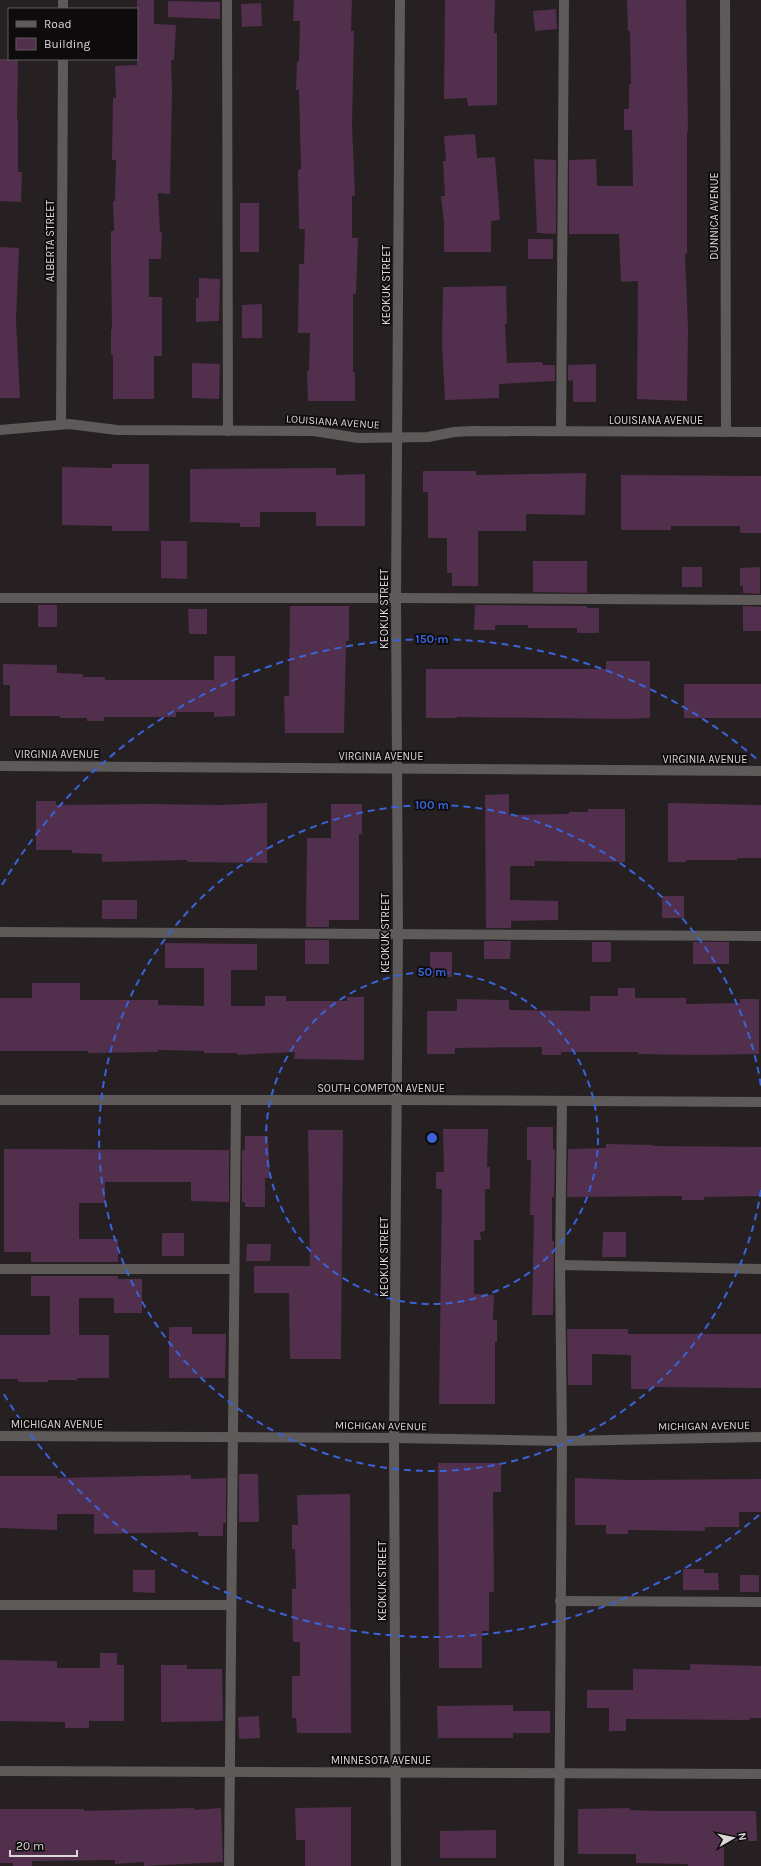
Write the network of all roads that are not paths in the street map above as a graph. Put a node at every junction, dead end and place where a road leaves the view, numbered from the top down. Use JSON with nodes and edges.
{"nodes":[{"id":1,"x":227,"y":0,"type":"edge"},
{"id":2,"x":400,"y":0,"type":"edge"},
{"id":3,"x":564,"y":0,"type":"edge"},
{"id":4,"x":725,"y":0,"type":"edge"},
{"id":5,"x":63,"y":60,"type":"edge"},
{"id":6,"x":61,"y":424,"type":"junction"},
{"id":7,"x":0,"y":430,"type":"edge"},
{"id":8,"x":228,"y":431,"type":"junction"},
{"id":9,"x":561,"y":431,"type":"junction"},
{"id":10,"x":726,"y":432,"type":"junction"},
{"id":11,"x":761,"y":432,"type":"edge"},
{"id":12,"x":397,"y":438,"type":"junction"},
{"id":13,"x":0,"y":598,"type":"edge"},
{"id":14,"x":396,"y":598,"type":"junction"},
{"id":15,"x":761,"y":600,"type":"edge"},
{"id":16,"x":0,"y":766,"type":"edge"},
{"id":17,"x":397,"y":768,"type":"junction"},
{"id":18,"x":761,"y":771,"type":"edge"},
{"id":19,"x":0,"y":932,"type":"edge"},
{"id":20,"x":398,"y":934,"type":"junction"},
{"id":21,"x":761,"y":936,"type":"edge"},
{"id":22,"x":0,"y":1100,"type":"edge"},
{"id":23,"x":397,"y":1100,"type":"junction"},
{"id":24,"x":236,"y":1101,"type":"junction"},
{"id":25,"x":562,"y":1102,"type":"junction"},
{"id":26,"x":761,"y":1102,"type":"edge"},
{"id":27,"x":560,"y":1265,"type":"junction"},
{"id":28,"x":0,"y":1269,"type":"edge"},
{"id":29,"x":234,"y":1269,"type":"junction"},
{"id":30,"x":761,"y":1269,"type":"edge"},
{"id":31,"x":0,"y":1436,"type":"edge"},
{"id":32,"x":234,"y":1437,"type":"junction"},
{"id":33,"x":761,"y":1437,"type":"edge"},
{"id":34,"x":394,"y":1438,"type":"junction"},
{"id":35,"x":562,"y":1441,"type":"junction"},
{"id":36,"x":560,"y":1601,"type":"junction"},
{"id":37,"x":761,"y":1602,"type":"edge"},
{"id":38,"x":0,"y":1605,"type":"edge"},
{"id":39,"x":230,"y":1605,"type":"junction"},
{"id":40,"x":0,"y":1771,"type":"edge"},
{"id":41,"x":229,"y":1772,"type":"junction"},
{"id":42,"x":395,"y":1772,"type":"junction"},
{"id":43,"x":559,"y":1773,"type":"junction"},
{"id":44,"x":761,"y":1774,"type":"edge"},
{"id":45,"x":229,"y":1866,"type":"edge"},
{"id":46,"x":396,"y":1866,"type":"edge"},
{"id":47,"x":559,"y":1866,"type":"edge"}],
"edges":[{"from":1,"to":8,"type":"street"},
{"from":2,"to":12,"type":"street","name":"KEOKUK STREET"},
{"from":3,"to":9,"type":"street"},
{"from":4,"to":10,"type":"street","name":"DUNNICA AVENUE"},
{"from":5,"to":6,"type":"street","name":"ALBERTA STREET"},
{"from":6,"to":7,"type":"street","name":"LOUISIANA AVENUE"},
{"from":6,"to":8,"type":"street","name":"LOUISIANA AVENUE"},
{"from":8,"to":12,"type":"street","name":"LOUISIANA AVENUE"},
{"from":9,"to":10,"type":"street","name":"LOUISIANA AVENUE"},
{"from":9,"to":12,"type":"street","name":"LOUISIANA AVENUE"},
{"from":10,"to":11,"type":"street","name":"LOUISIANA AVENUE"},
{"from":12,"to":14,"type":"street","name":"KEOKUK STREET"},
{"from":13,"to":14,"type":"street"},
{"from":14,"to":15,"type":"street"},
{"from":14,"to":17,"type":"street","name":"KEOKUK STREET"},
{"from":16,"to":17,"type":"street","name":"VIRGINIA AVENUE"},
{"from":17,"to":18,"type":"street","name":"VIRGINIA AVENUE"},
{"from":17,"to":20,"type":"street","name":"KEOKUK STREET"},
{"from":19,"to":20,"type":"street"},
{"from":20,"to":21,"type":"street"},
{"from":20,"to":23,"type":"street","name":"KEOKUK STREET"},
{"from":22,"to":24,"type":"street","name":"SOUTH COMPTON AVENUE"},
{"from":23,"to":24,"type":"street","name":"SOUTH COMPTON AVENUE"},
{"from":23,"to":25,"type":"street","name":"SOUTH COMPTON AVENUE"},
{"from":23,"to":34,"type":"street","name":"KEOKUK STREET"},
{"from":24,"to":29,"type":"street"},
{"from":25,"to":26,"type":"street","name":"SOUTH COMPTON AVENUE"},
{"from":25,"to":27,"type":"street"},
{"from":27,"to":30,"type":"street"},
{"from":27,"to":35,"type":"street"},
{"from":28,"to":29,"type":"street"},
{"from":29,"to":32,"type":"street"},
{"from":31,"to":32,"type":"street","name":"MICHIGAN AVENUE"},
{"from":32,"to":34,"type":"street","name":"MICHIGAN AVENUE"},
{"from":32,"to":39,"type":"street"},
{"from":33,"to":35,"type":"street","name":"MICHIGAN AVENUE"},
{"from":34,"to":35,"type":"street","name":"MICHIGAN AVENUE"},
{"from":34,"to":42,"type":"street","name":"KEOKUK STREET"},
{"from":35,"to":36,"type":"street"},
{"from":36,"to":37,"type":"street"},
{"from":36,"to":43,"type":"street"},
{"from":38,"to":39,"type":"street"},
{"from":39,"to":41,"type":"street"},
{"from":40,"to":41,"type":"street","name":"MINNESOTA AVENUE"},
{"from":41,"to":42,"type":"street","name":"MINNESOTA AVENUE"},
{"from":41,"to":45,"type":"street"},
{"from":42,"to":43,"type":"street","name":"MINNESOTA AVENUE"},
{"from":42,"to":46,"type":"street","name":"KEOKUK STREET"},
{"from":43,"to":44,"type":"street","name":"MINNESOTA AVENUE"},
{"from":43,"to":47,"type":"street"}]}
